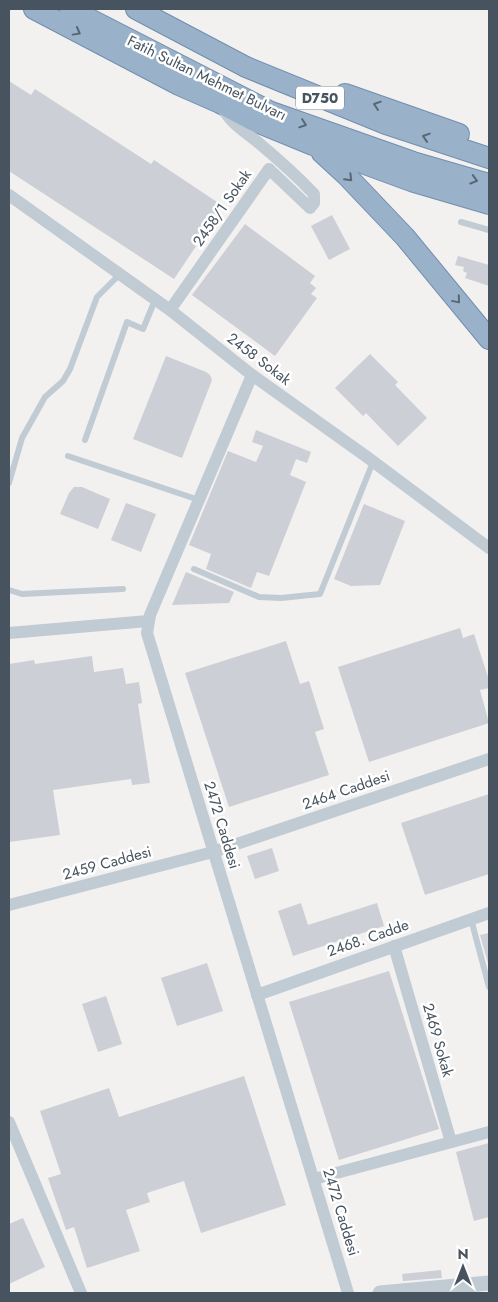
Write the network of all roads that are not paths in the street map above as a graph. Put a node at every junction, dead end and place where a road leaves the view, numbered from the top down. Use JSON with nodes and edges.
{"nodes":[{"id":1,"x":34,"y":9,"type":"edge"},
{"id":2,"x":70,"y":9,"type":"edge"},
{"id":3,"x":136,"y":9,"type":"edge"},
{"id":4,"x":195,"y":74,"type":"junction"},
{"id":5,"x":220,"y":103,"type":"junction"},
{"id":6,"x":313,"y":145,"type":"junction"},
{"id":7,"x":489,"y":148,"type":"edge"},
{"id":8,"x":489,"y":184,"type":"edge"},
{"id":9,"x":9,"y":195,"type":"edge"},
{"id":10,"x":489,"y":204,"type":"edge"},
{"id":11,"x":461,"y":222,"type":"dead end"},
{"id":12,"x":489,"y":230,"type":"edge"},
{"id":13,"x":120,"y":274,"type":"junction"},
{"id":14,"x":155,"y":300,"type":"junction"},
{"id":15,"x":170,"y":310,"type":"junction"},
{"id":16,"x":487,"y":334,"type":"edge"},
{"id":17,"x":252,"y":375,"type":"junction"},
{"id":18,"x":85,"y":440,"type":"dead end"},
{"id":19,"x":68,"y":456,"type":"dead end"},
{"id":20,"x":373,"y":462,"type":"junction"},
{"id":21,"x":9,"y":483,"type":"edge"},
{"id":22,"x":199,"y":500,"type":"junction"},
{"id":23,"x":489,"y":548,"type":"edge"},
{"id":24,"x":194,"y":569,"type":"dead end"},
{"id":25,"x":123,"y":589,"type":"dead end"},
{"id":26,"x":9,"y":590,"type":"edge"},
{"id":27,"x":148,"y":621,"type":"junction"},
{"id":28,"x":9,"y":633,"type":"edge"},
{"id":29,"x":489,"y":759,"type":"edge"},
{"id":30,"x":213,"y":852,"type":"junction"},
{"id":31,"x":9,"y":905,"type":"edge"},
{"id":32,"x":489,"y":913,"type":"edge"},
{"id":33,"x":470,"y":919,"type":"junction"},
{"id":34,"x":394,"y":946,"type":"junction"},
{"id":35,"x":489,"y":987,"type":"edge"},
{"id":36,"x":257,"y":995,"type":"junction"},
{"id":37,"x":9,"y":1122,"type":"edge"},
{"id":38,"x":489,"y":1132,"type":"edge"},
{"id":39,"x":452,"y":1142,"type":"junction"},
{"id":40,"x":314,"y":1179,"type":"junction"},
{"id":41,"x":489,"y":1283,"type":"edge"},
{"id":42,"x":81,"y":1293,"type":"edge"},
{"id":43,"x":348,"y":1293,"type":"edge"},
{"id":44,"x":380,"y":1293,"type":"edge"}],
"edges":[{"from":1,"to":5,"type":"highway","one_way":true},
{"from":2,"to":4,"type":"highway","name":"Fatih Sultan Mehmet Bulvarı","number":"D750"},
{"from":7,"to":3,"type":"highway","name":"Fatih Sultan Mehmet Bulvarı","one_way":true},
{"from":4,"to":5,"type":"highway","number":"D750"},
{"from":4,"to":8,"type":"highway","name":"Fatih Sultan Mehmet Bulvarı","number":"D750","one_way":true},
{"from":5,"to":6,"type":"highway","number":"D750"},
{"from":5,"to":15,"type":"street","name":"2458/1 Sokak"},
{"from":6,"to":10,"type":"highway","number":"D750"},
{"from":6,"to":16,"type":"highway","one_way":true},
{"from":9,"to":13,"type":"street","name":"2458 Sokak"},
{"from":11,"to":12,"type":"lane"},
{"from":13,"to":14,"type":"street","name":"2458 Sokak"},
{"from":13,"to":21,"type":"lane"},
{"from":14,"to":15,"type":"street","name":"2458 Sokak"},
{"from":14,"to":18,"type":"lane"},
{"from":15,"to":17,"type":"street","name":"2458 Sokak"},
{"from":17,"to":20,"type":"street","name":"2458 Sokak"},
{"from":17,"to":22,"type":"street","name":"2472 Caddesi"},
{"from":19,"to":22,"type":"lane"},
{"from":20,"to":23,"type":"street","name":"2458 Sokak"},
{"from":20,"to":24,"type":"lane"},
{"from":22,"to":27,"type":"street","name":"2472 Caddesi"},
{"from":25,"to":26,"type":"lane"},
{"from":27,"to":28,"type":"street"},
{"from":27,"to":30,"type":"street","name":"2472 Caddesi"},
{"from":29,"to":30,"type":"street","name":"2464 Caddesi"},
{"from":30,"to":31,"type":"street","name":"2459 Caddesi"},
{"from":30,"to":36,"type":"street","name":"2472 Caddesi"},
{"from":32,"to":33,"type":"street","name":"2468. Cadde"},
{"from":33,"to":34,"type":"street","name":"2468. Cadde"},
{"from":33,"to":35,"type":"lane"},
{"from":34,"to":36,"type":"street","name":"2468. Cadde"},
{"from":34,"to":39,"type":"street","name":"2469 Sokak"},
{"from":36,"to":40,"type":"street","name":"2472 Caddesi"},
{"from":37,"to":42,"type":"street"},
{"from":38,"to":39,"type":"street"},
{"from":39,"to":40,"type":"street"},
{"from":40,"to":43,"type":"street","name":"2472 Caddesi"},
{"from":41,"to":44,"type":"street"}]}
